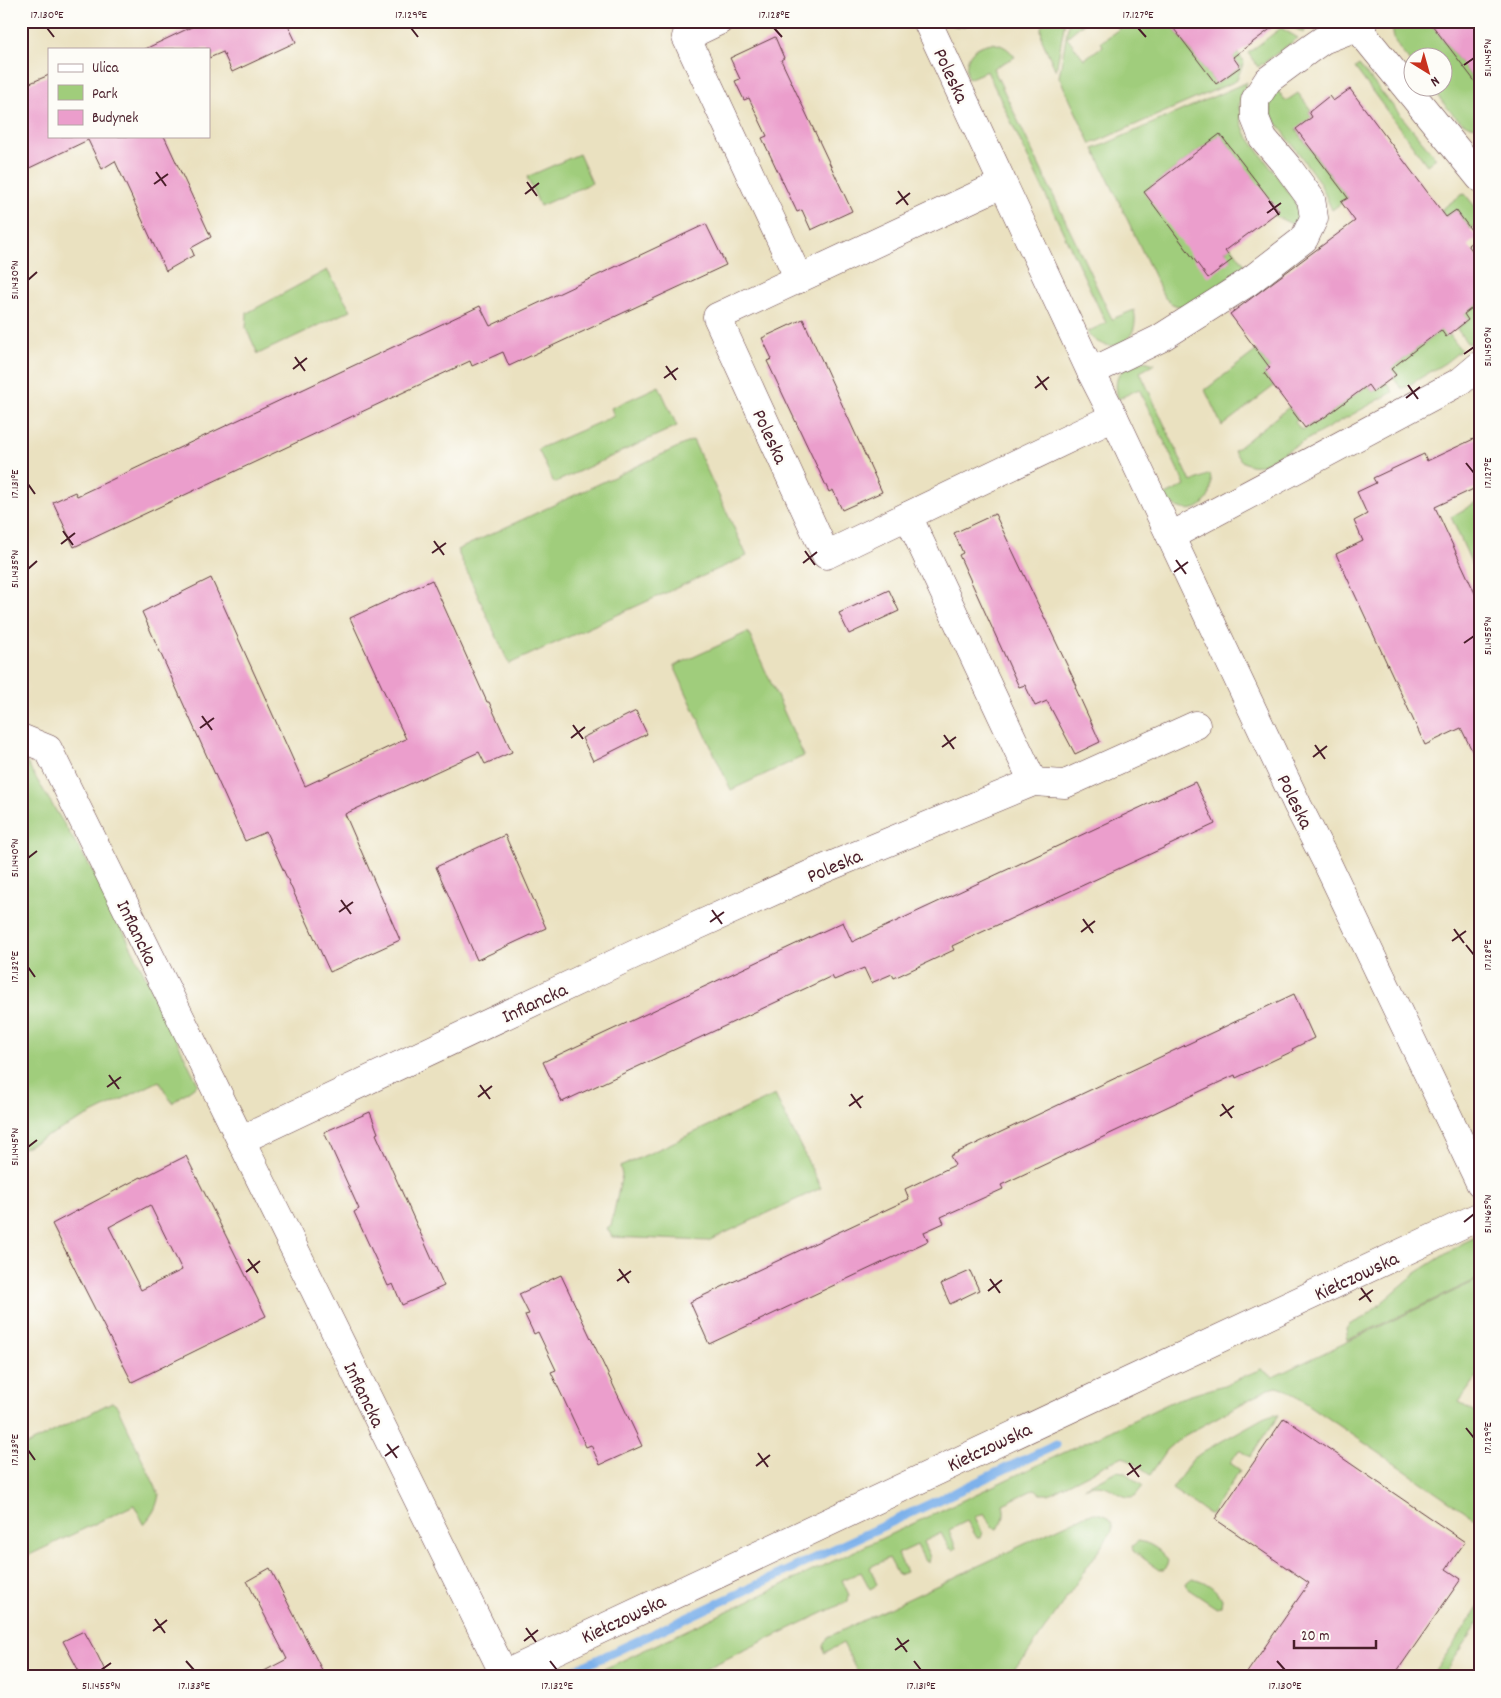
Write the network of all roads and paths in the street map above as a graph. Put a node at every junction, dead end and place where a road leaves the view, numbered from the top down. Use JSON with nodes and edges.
{"nodes":[{"id":1,"x":719,"y":21,"type":"edge"},
{"id":2,"x":927,"y":21,"type":"edge"},
{"id":3,"x":1358,"y":23,"type":"edge"},
{"id":4,"x":1475,"y":162,"type":"edge"},
{"id":5,"x":1002,"y":184,"type":"junction"},
{"id":6,"x":799,"y":279,"type":"junction"},
{"id":7,"x":1480,"y":365,"type":"edge"},
{"id":8,"x":1091,"y":372,"type":"junction"},
{"id":9,"x":1114,"y":418,"type":"junction"},
{"id":10,"x":908,"y":516,"type":"junction"},
{"id":11,"x":1171,"y":536,"type":"junction"},
{"id":12,"x":1196,"y":725,"type":"dead end"},
{"id":13,"x":21,"y":738,"type":"edge"},
{"id":14,"x":1033,"y":782,"type":"junction"},
{"id":15,"x":637,"y":953,"type":"joint"},
{"id":16,"x":241,"y":1140,"type":"junction"},
{"id":17,"x":1480,"y":1183,"type":"edge"},
{"id":18,"x":1480,"y":1216,"type":"edge"},
{"id":19,"x":501,"y":1676,"type":"edge"}],
"edges":[{"from":1,"to":6,"type":"street"},
{"from":2,"to":5,"type":"street","name":"Poleska"},
{"from":3,"to":4,"type":"street"},
{"from":3,"to":8,"type":"street"},
{"from":5,"to":6,"type":"street","name":"Poleska"},
{"from":5,"to":8,"type":"street","name":"Poleska"},
{"from":6,"to":10,"type":"street","name":"Poleska"},
{"from":7,"to":11,"type":"street"},
{"from":8,"to":9,"type":"street","name":"Poleska"},
{"from":9,"to":10,"type":"street","name":"Poleska"},
{"from":9,"to":11,"type":"street","name":"Poleska"},
{"from":10,"to":14,"type":"street"},
{"from":11,"to":17,"type":"street","name":"Poleska"},
{"from":12,"to":14,"type":"street","name":"Poleska"},
{"from":13,"to":16,"type":"street","name":"Inflancka"},
{"from":14,"to":15,"type":"street","name":"Poleska"},
{"from":15,"to":16,"type":"street","name":"Inflancka"},
{"from":16,"to":19,"type":"street","name":"Inflancka"},
{"from":18,"to":19,"type":"street","name":"Kiełczowska"}]}
